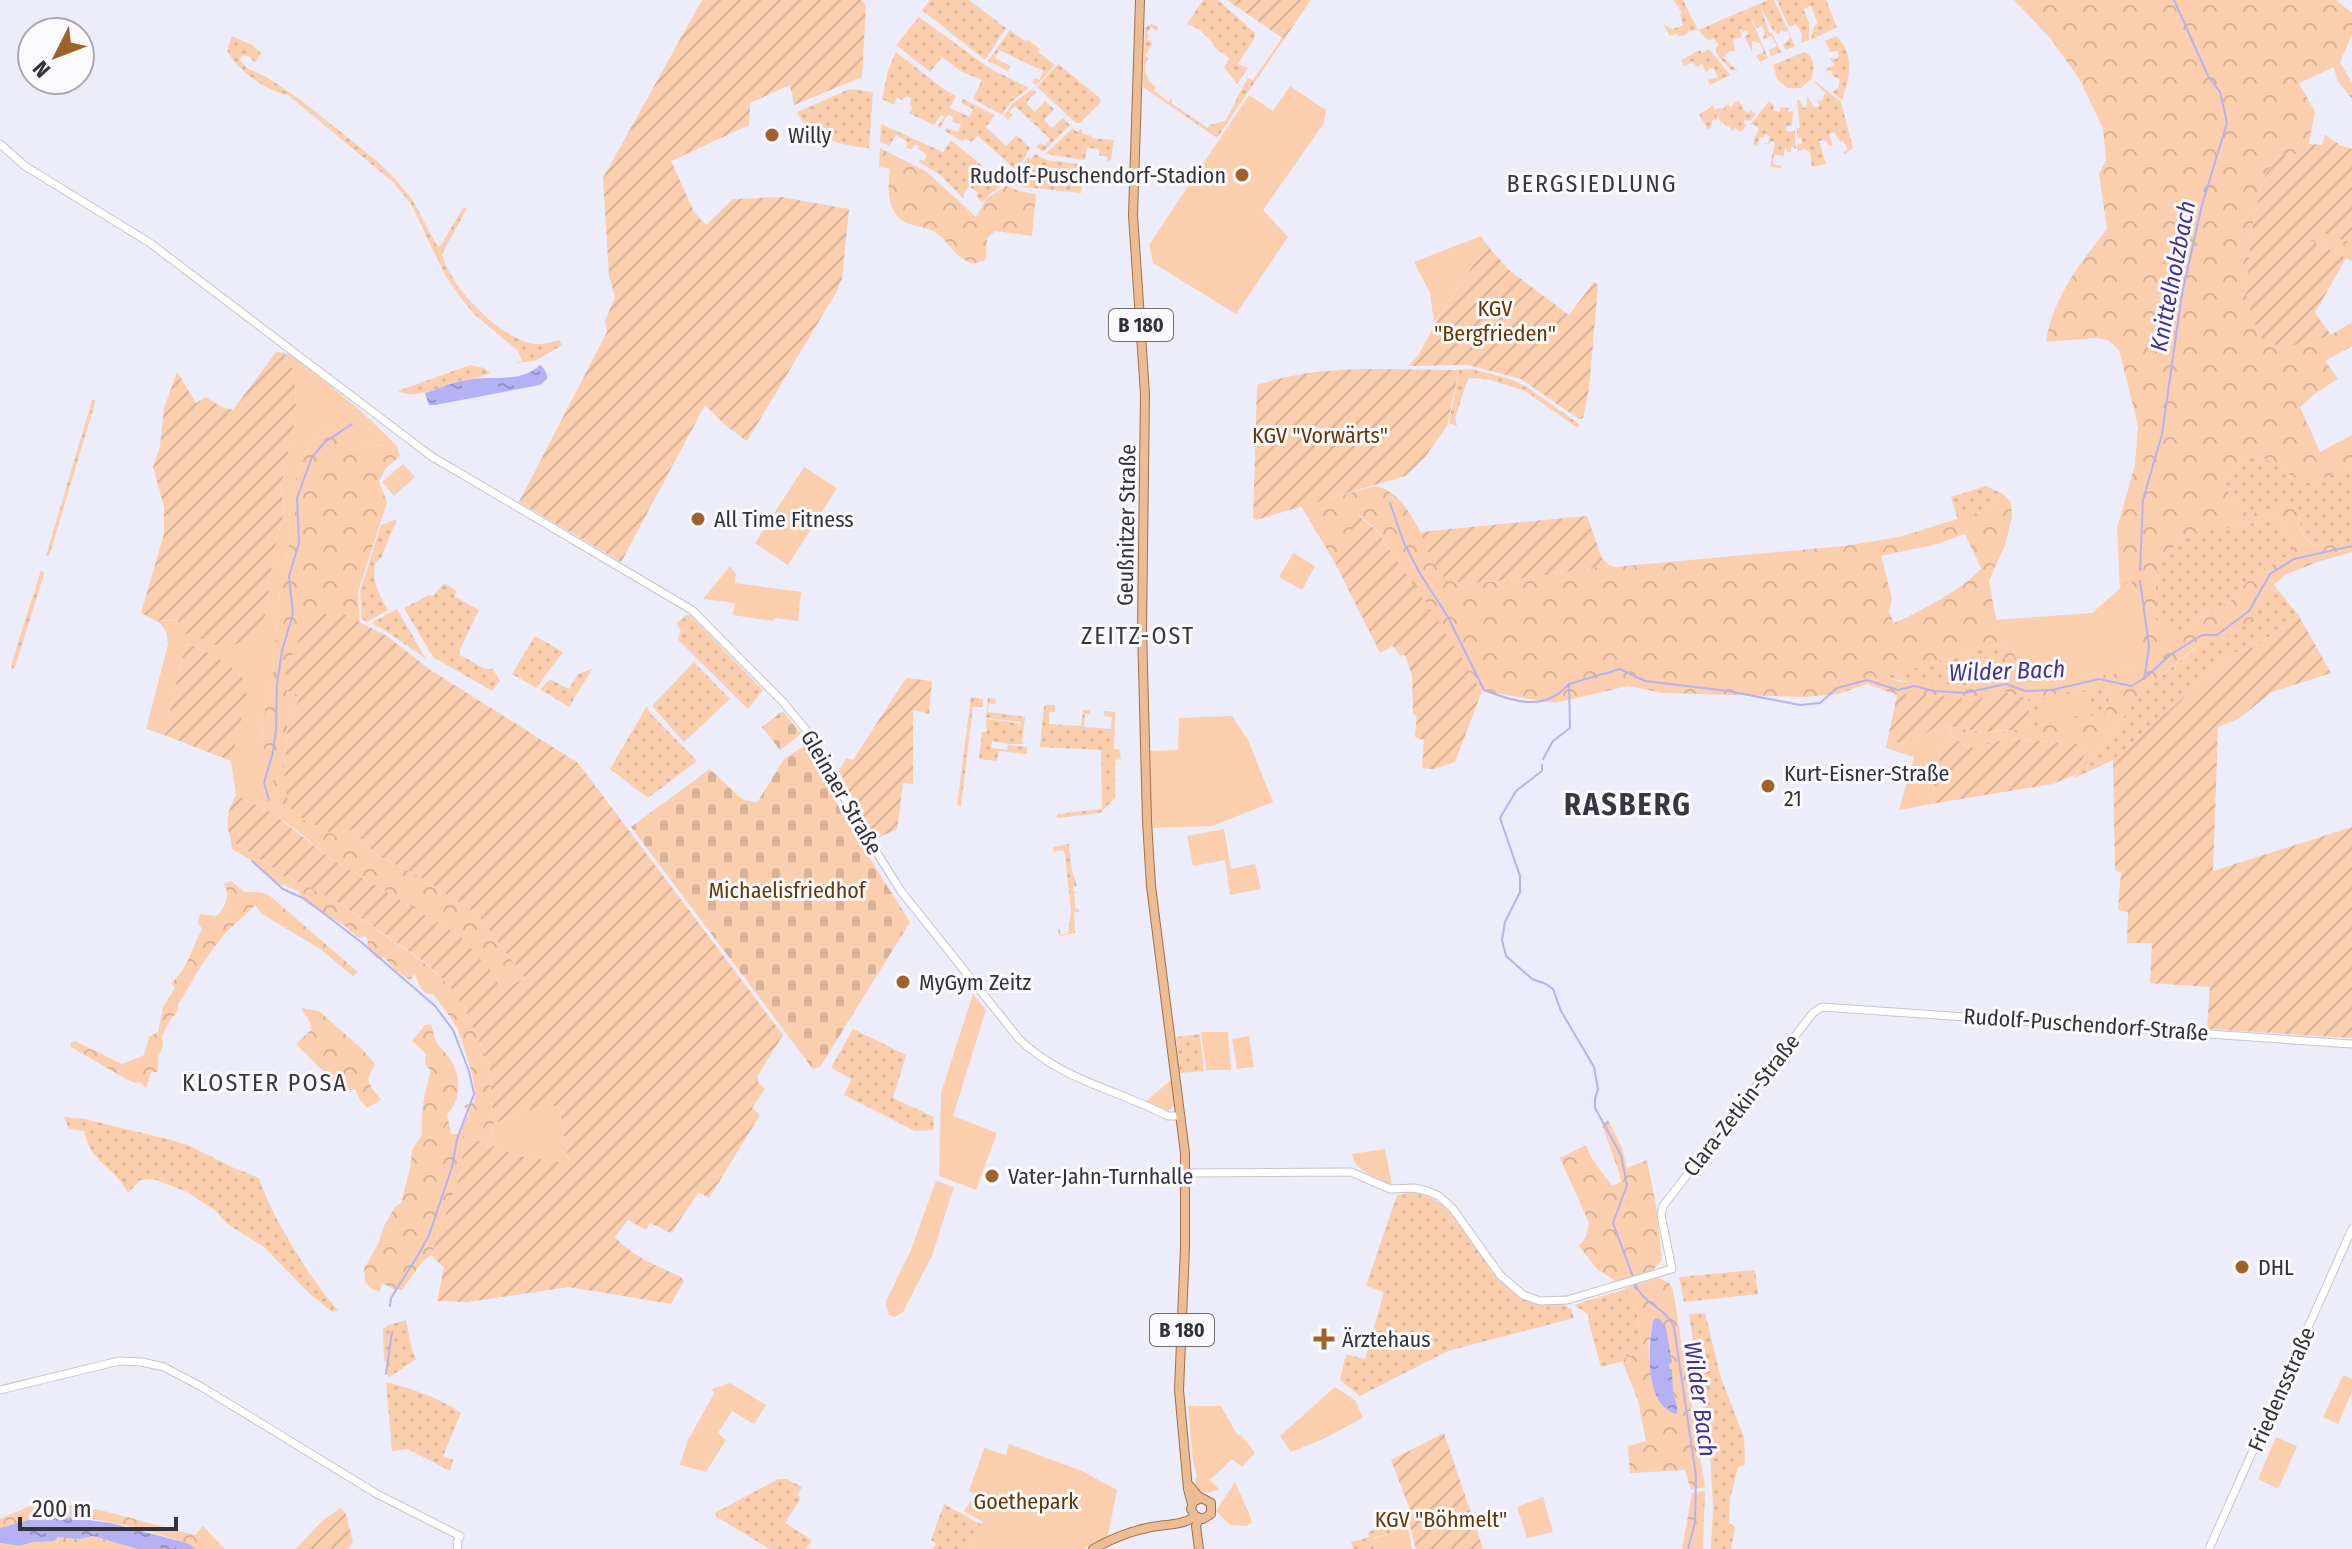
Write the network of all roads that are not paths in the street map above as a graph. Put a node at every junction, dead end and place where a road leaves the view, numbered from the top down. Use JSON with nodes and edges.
{"nodes":[{"id":1,"x":1140,"y":0,"type":"edge"},
{"id":2,"x":0,"y":144,"type":"edge"},
{"id":3,"x":1820,"y":1007,"type":"joint"},
{"id":4,"x":2352,"y":1044,"type":"edge"},
{"id":5,"x":1179,"y":1116,"type":"junction"},
{"id":6,"x":1185,"y":1173,"type":"junction"},
{"id":7,"x":2351,"y":1233,"type":"edge"},
{"id":8,"x":0,"y":1390,"type":"edge"},
{"id":9,"x":1189,"y":1485,"type":"junction"},
{"id":10,"x":1201,"y":1498,"type":"junction"},
{"id":11,"x":1194,"y":1512,"type":"junction"},
{"id":12,"x":458,"y":1549,"type":"edge"},
{"id":13,"x":1093,"y":1549,"type":"edge"},
{"id":14,"x":1199,"y":1549,"type":"edge"},
{"id":15,"x":2209,"y":1549,"type":"edge"}],
"edges":[{"from":1,"to":5,"type":"main road","name":"Geußnitzer Straße","number":"B 180"},
{"from":2,"to":5,"type":"street","name":"Gleinaer Straße"},
{"from":3,"to":4,"type":"street","name":"Rudolf-Puschendorf-Straße"},
{"from":3,"to":6,"type":"street","name":"Clara-Zetkin-Straße"},
{"from":5,"to":6,"type":"main road","number":"B 180"},
{"from":6,"to":9,"type":"main road","number":"B 180"},
{"from":7,"to":15,"type":"street","name":"Friedensstraße"},
{"from":8,"to":12,"type":"street"},
{"from":9,"to":10,"type":"main road"},
{"from":9,"to":11,"type":"main road","number":"B 180"},
{"from":10,"to":11,"type":"main road"},
{"from":10,"to":11,"type":"main road"},
{"from":11,"to":13,"type":"main road"},
{"from":11,"to":14,"type":"main road","number":"B 180"}]}
